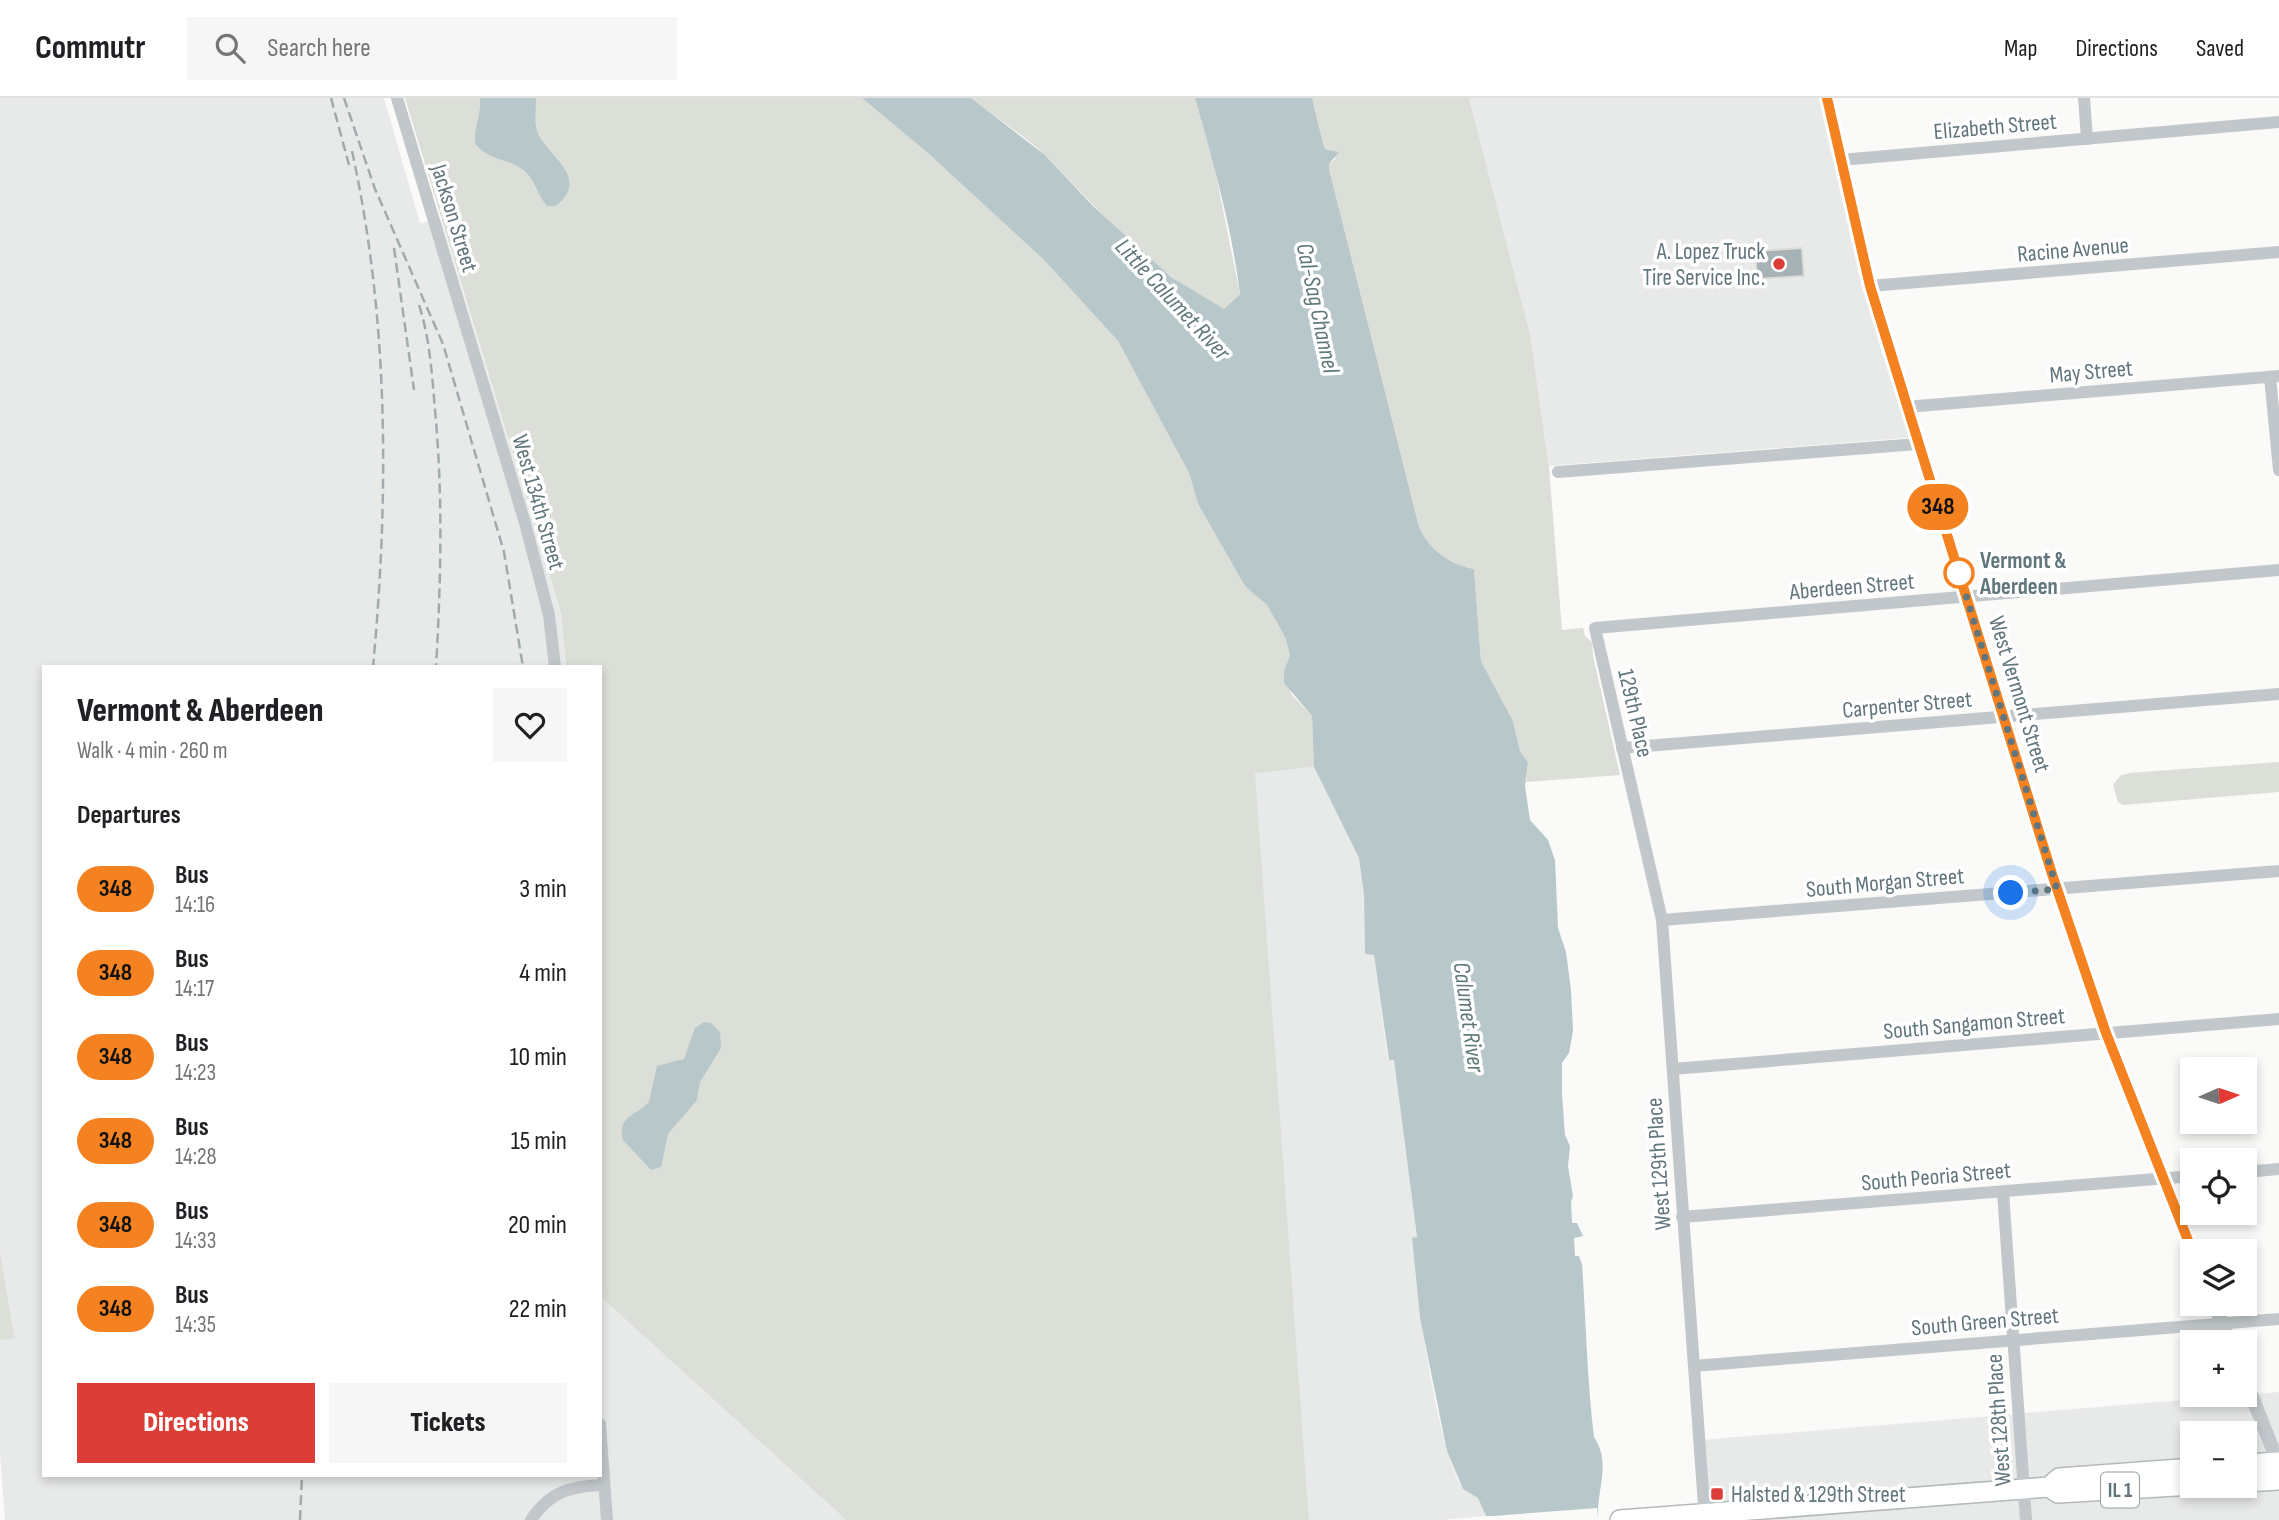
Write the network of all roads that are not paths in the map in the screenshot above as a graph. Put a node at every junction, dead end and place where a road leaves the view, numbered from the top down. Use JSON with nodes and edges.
{"nodes":[{"id":1,"x":397,"y":98,"type":"edge"},
{"id":2,"x":1826,"y":98,"type":"edge"},
{"id":3,"x":2084,"y":98,"type":"edge"},
{"id":4,"x":2279,"y":122,"type":"edge"},
{"id":5,"x":2087,"y":139,"type":"junction"},
{"id":6,"x":1840,"y":160,"type":"junction"},
{"id":7,"x":2279,"y":252,"type":"edge"},
{"id":8,"x":1870,"y":286,"type":"junction"},
{"id":9,"x":472,"y":351,"type":"joint"},
{"id":10,"x":2274,"y":376,"type":"edge"},
{"id":11,"x":1906,"y":407,"type":"junction"},
{"id":12,"x":1918,"y":444,"type":"junction"},
{"id":13,"x":2279,"y":470,"type":"edge"},
{"id":14,"x":1558,"y":472,"type":"dead end"},
{"id":15,"x":2279,"y":570,"type":"edge"},
{"id":16,"x":1967,"y":597,"type":"junction"},
{"id":17,"x":1595,"y":628,"type":"joint"},
{"id":18,"x":555,"y":665,"type":"edge"},
{"id":19,"x":2279,"y":694,"type":"edge"},
{"id":20,"x":2002,"y":717,"type":"junction"},
{"id":21,"x":1622,"y":748,"type":"junction"},
{"id":22,"x":1635,"y":807,"type":"joint"},
{"id":23,"x":2279,"y":871,"type":"edge"},
{"id":24,"x":2057,"y":889,"type":"junction"},
{"id":25,"x":1662,"y":920,"type":"junction"},
{"id":26,"x":2279,"y":1019,"type":"edge"},
{"id":27,"x":2106,"y":1033,"type":"junction"},
{"id":28,"x":1672,"y":1069,"type":"junction"},
{"id":29,"x":2279,"y":1169,"type":"edge"},
{"id":30,"x":2257,"y":1171,"type":"edge"},
{"id":31,"x":2180,"y":1178,"type":"edge"},
{"id":32,"x":2163,"y":1179,"type":"junction"},
{"id":33,"x":2003,"y":1192,"type":"junction"},
{"id":34,"x":1682,"y":1217,"type":"junction"},
{"id":35,"x":2187,"y":1239,"type":"edge"},
{"id":36,"x":2219,"y":1316,"type":"edge"},
{"id":37,"x":2279,"y":1319,"type":"edge"},
{"id":38,"x":2222,"y":1323,"type":"junction"},
{"id":39,"x":2225,"y":1330,"type":"edge"},
{"id":40,"x":2013,"y":1340,"type":"junction"},
{"id":41,"x":1694,"y":1366,"type":"junction"},
{"id":42,"x":2256,"y":1407,"type":"edge"},
{"id":43,"x":602,"y":1454,"type":"edge"},
{"id":44,"x":2257,"y":1465,"type":"edge"},
{"id":45,"x":2279,"y":1467,"type":"edge"},
{"id":46,"x":2180,"y":1469,"type":"edge"},
{"id":47,"x":2257,"y":1477,"type":"edge"},
{"id":48,"x":604,"y":1485,"type":"junction"},
{"id":49,"x":2180,"y":1486,"type":"edge"},
{"id":50,"x":2049,"y":1487,"type":"junction"},
{"id":51,"x":2024,"y":1489,"type":"junction"},
{"id":52,"x":1705,"y":1517,"type":"edge"},
{"id":53,"x":531,"y":1520,"type":"edge"},
{"id":54,"x":607,"y":1520,"type":"edge"},
{"id":55,"x":1620,"y":1520,"type":"edge"},
{"id":56,"x":2026,"y":1520,"type":"edge"}],
"edges":[{"from":1,"to":9,"type":"street","name":"Jackson Street"},
{"from":2,"to":6,"type":"street","name":"West Vermont Street"},
{"from":3,"to":5,"type":"street"},
{"from":4,"to":5,"type":"street","name":"Elizabeth Street"},
{"from":5,"to":6,"type":"street","name":"Elizabeth Street"},
{"from":6,"to":8,"type":"street","name":"West Vermont Street"},
{"from":7,"to":8,"type":"street","name":"Racine Avenue"},
{"from":8,"to":11,"type":"street","name":"West Vermont Street"},
{"from":9,"to":18,"type":"street","name":"West 134th Street"},
{"from":10,"to":11,"type":"street","name":"May Street"},
{"from":10,"to":13,"type":"street"},
{"from":11,"to":12,"type":"street","name":"West Vermont Street"},
{"from":12,"to":14,"type":"street"},
{"from":12,"to":16,"type":"street","name":"West Vermont Street"},
{"from":15,"to":16,"type":"street","name":"Aberdeen Street"},
{"from":16,"to":17,"type":"street","name":"Aberdeen Street"},
{"from":16,"to":20,"type":"street","name":"West Vermont Street"},
{"from":17,"to":21,"type":"street","name":"129th Place"},
{"from":19,"to":20,"type":"street","name":"Carpenter Street"},
{"from":20,"to":21,"type":"street","name":"Carpenter Street"},
{"from":20,"to":24,"type":"street","name":"West Vermont Street"},
{"from":21,"to":22,"type":"street","name":"129th Place"},
{"from":22,"to":25,"type":"street","name":"West 129th Place"},
{"from":23,"to":24,"type":"street","name":"South Morgan Street"},
{"from":24,"to":25,"type":"street","name":"South Morgan Street"},
{"from":24,"to":27,"type":"street","name":"West Vermont Street"},
{"from":25,"to":28,"type":"street","name":"West 129th Place"},
{"from":26,"to":27,"type":"street","name":"South Sangamon Street"},
{"from":27,"to":28,"type":"street","name":"South Sangamon Street"},
{"from":27,"to":32,"type":"street","name":"West Vermont Street"},
{"from":28,"to":34,"type":"street","name":"West 129th Place"},
{"from":29,"to":30,"type":"street"},
{"from":31,"to":32,"type":"street","name":"South Peoria Street"},
{"from":32,"to":33,"type":"street","name":"South Peoria Street"},
{"from":32,"to":35,"type":"street","name":"West Vermont Street"},
{"from":33,"to":34,"type":"street","name":"South Peoria Street"},
{"from":33,"to":40,"type":"street","name":"West 128th Place"},
{"from":34,"to":41,"type":"street","name":"West 129th Place"},
{"from":36,"to":38,"type":"street"},
{"from":37,"to":38,"type":"street","name":"South Green Street"},
{"from":38,"to":39,"type":"street"},
{"from":38,"to":40,"type":"street","name":"South Green Street"},
{"from":40,"to":41,"type":"street","name":"South Green Street"},
{"from":40,"to":51,"type":"street","name":"West 128th Place"},
{"from":41,"to":52,"type":"street","name":"West 129th Place"},
{"from":42,"to":45,"type":"street"},
{"from":43,"to":48,"type":"street"},
{"from":44,"to":45,"type":"main road"},
{"from":45,"to":47,"type":"main road"},
{"from":46,"to":50,"type":"main road"},
{"from":48,"to":53,"type":"street"},
{"from":48,"to":54,"type":"street"},
{"from":49,"to":50,"type":"main road","number":"IL 1"},
{"from":50,"to":51,"type":"main road","number":"IL 1"},
{"from":51,"to":52,"type":"main road","number":"IL 1"},
{"from":51,"to":56,"type":"street","name":"West 128th Place"},
{"from":52,"to":55,"type":"main road","number":"IL 1"}]}
